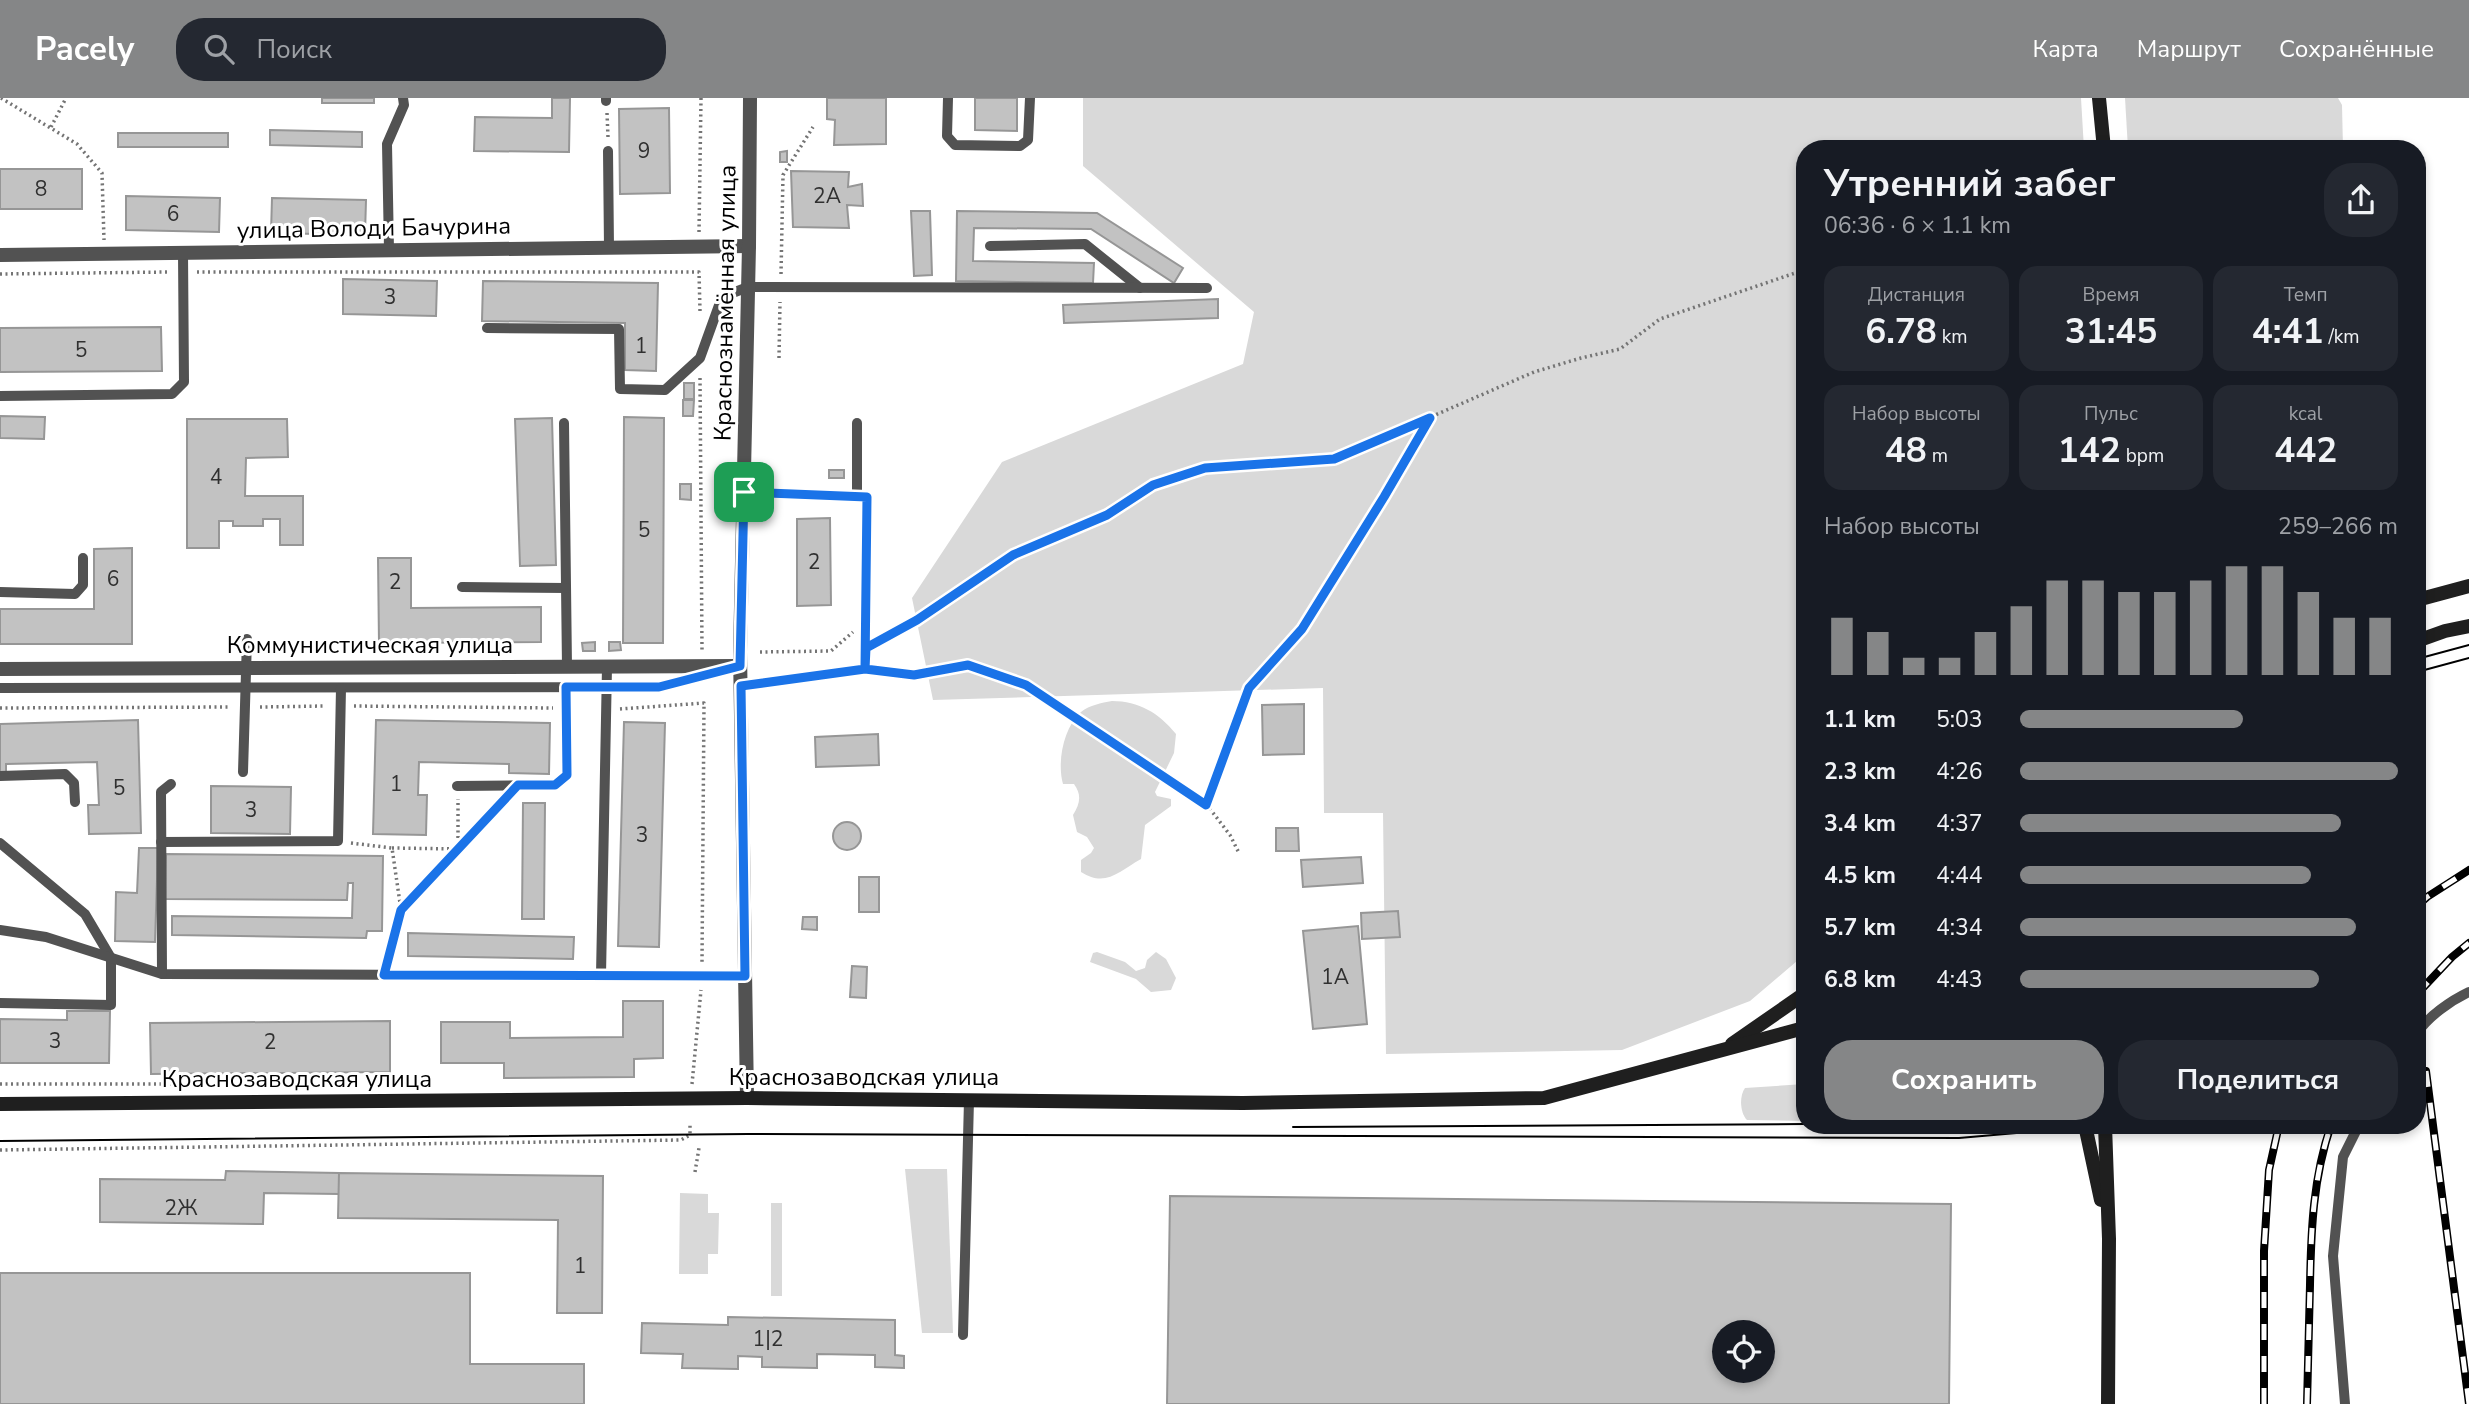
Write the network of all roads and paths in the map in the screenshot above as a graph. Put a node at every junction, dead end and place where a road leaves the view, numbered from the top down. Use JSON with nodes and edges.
{"nodes":[{"id":1,"x":1,"y":98,"type":"edge"},
{"id":2,"x":66,"y":98,"type":"edge"},
{"id":3,"x":404,"y":98,"type":"edge"},
{"id":4,"x":701,"y":98,"type":"edge"},
{"id":5,"x":750,"y":98,"type":"edge"},
{"id":6,"x":948,"y":98,"type":"edge"},
{"id":7,"x":1030,"y":98,"type":"edge"},
{"id":8,"x":2099,"y":98,"type":"edge"},
{"id":9,"x":606,"y":99,"type":"edge"},
{"id":10,"x":813,"y":127,"type":"dead end"},
{"id":11,"x":51,"y":128,"type":"junction"},
{"id":12,"x":2103,"y":140,"type":"edge"},
{"id":13,"x":608,"y":151,"type":"joint"},
{"id":14,"x":699,"y":232,"type":"dead end"},
{"id":15,"x":749,"y":246,"type":"junction"},
{"id":16,"x":990,"y":246,"type":"dead end"},
{"id":17,"x":608,"y":248,"type":"junction"},
{"id":18,"x":389,"y":250,"type":"junction"},
{"id":19,"x":183,"y":253,"type":"junction"},
{"id":20,"x":105,"y":254,"type":"junction"},
{"id":21,"x":0,"y":255,"type":"edge"},
{"id":22,"x":183,"y":272,"type":"junction"},
{"id":23,"x":1796,"y":273,"type":"edge"},
{"id":24,"x":0,"y":274,"type":"edge"},
{"id":25,"x":748,"y":287,"type":"junction"},
{"id":26,"x":781,"y":287,"type":"junction"},
{"id":27,"x":1140,"y":288,"type":"junction"},
{"id":28,"x":1208,"y":289,"type":"dead end"},
{"id":29,"x":700,"y":321,"type":"dead end"},
{"id":30,"x":487,"y":328,"type":"dead end"},
{"id":31,"x":700,"y":358,"type":"junction"},
{"id":32,"x":779,"y":358,"type":"dead end"},
{"id":33,"x":0,"y":396,"type":"edge"},
{"id":34,"x":1430,"y":418,"type":"junction"},
{"id":35,"x":564,"y":423,"type":"dead end"},
{"id":36,"x":857,"y":423,"type":"dead end"},
{"id":37,"x":744,"y":492,"type":"junction"},
{"id":38,"x":857,"y":497,"type":"junction"},
{"id":39,"x":83,"y":558,"type":"dead end"},
{"id":40,"x":2469,"y":586,"type":"edge"},
{"id":41,"x":462,"y":587,"type":"dead end"},
{"id":42,"x":566,"y":588,"type":"junction"},
{"id":43,"x":0,"y":592,"type":"edge"},
{"id":44,"x":2426,"y":598,"type":"edge"},
{"id":45,"x":866,"y":621,"type":"junction"},
{"id":46,"x":2469,"y":626,"type":"edge"},
{"id":47,"x":2426,"y":638,"type":"edge"},
{"id":48,"x":247,"y":639,"type":"dead end"},
{"id":49,"x":866,"y":648,"type":"junction"},
{"id":50,"x":702,"y":652,"type":"dead end"},
{"id":51,"x":760,"y":652,"type":"dead end"},
{"id":52,"x":740,"y":666,"type":"junction"},
{"id":53,"x":567,"y":667,"type":"junction"},
{"id":54,"x":607,"y":667,"type":"junction"},
{"id":55,"x":246,"y":668,"type":"junction"},
{"id":56,"x":865,"y":669,"type":"junction"},
{"id":57,"x":0,"y":670,"type":"edge"},
{"id":58,"x":741,"y":686,"type":"junction"},
{"id":59,"x":566,"y":687,"type":"junction"},
{"id":60,"x":606,"y":687,"type":"junction"},
{"id":61,"x":0,"y":688,"type":"edge"},
{"id":62,"x":245,"y":688,"type":"junction"},
{"id":63,"x":341,"y":688,"type":"junction"},
{"id":64,"x":704,"y":703,"type":"dead end"},
{"id":65,"x":243,"y":772,"type":"dead end"},
{"id":66,"x":0,"y":776,"type":"edge"},
{"id":67,"x":171,"y":785,"type":"dead end"},
{"id":68,"x":518,"y":785,"type":"junction"},
{"id":69,"x":457,"y":786,"type":"joint"},
{"id":70,"x":75,"y":802,"type":"dead end"},
{"id":71,"x":1206,"y":805,"type":"junction"},
{"id":72,"x":338,"y":841,"type":"junction"},
{"id":73,"x":161,"y":842,"type":"junction"},
{"id":74,"x":0,"y":843,"type":"edge"},
{"id":75,"x":392,"y":848,"type":"junction"},
{"id":76,"x":458,"y":849,"type":"junction"},
{"id":77,"x":1239,"y":853,"type":"dead end"},
{"id":78,"x":401,"y":910,"type":"junction"},
{"id":79,"x":0,"y":930,"type":"edge"},
{"id":80,"x":111,"y":958,"type":"junction"},
{"id":81,"x":162,"y":974,"type":"junction"},
{"id":82,"x":384,"y":975,"type":"junction"},
{"id":83,"x":601,"y":975,"type":"junction"},
{"id":84,"x":702,"y":976,"type":"junction"},
{"id":85,"x":745,"y":976,"type":"junction"},
{"id":86,"x":2469,"y":992,"type":"edge"},
{"id":87,"x":1796,"y":1000,"type":"edge"},
{"id":88,"x":0,"y":1003,"type":"edge"},
{"id":89,"x":2426,"y":1022,"type":"edge"},
{"id":90,"x":1796,"y":1030,"type":"edge"},
{"id":91,"x":1722,"y":1050,"type":"junction"},
{"id":92,"x":692,"y":1093,"type":"dead end"},
{"id":93,"x":747,"y":1098,"type":"junction"},
{"id":94,"x":969,"y":1100,"type":"junction"},
{"id":95,"x":0,"y":1104,"type":"edge"},
{"id":96,"x":690,"y":1124,"type":"dead end"},
{"id":97,"x":2087,"y":1134,"type":"edge"},
{"id":98,"x":2105,"y":1134,"type":"edge"},
{"id":99,"x":2354,"y":1134,"type":"edge"},
{"id":100,"x":699,"y":1148,"type":"dead end"},
{"id":101,"x":0,"y":1150,"type":"edge"},
{"id":102,"x":695,"y":1172,"type":"dead end"},
{"id":103,"x":2109,"y":1239,"type":"junction"},
{"id":104,"x":963,"y":1335,"type":"dead end"},
{"id":105,"x":2108,"y":1404,"type":"edge"},
{"id":106,"x":2345,"y":1404,"type":"edge"}],
"edges":[{"from":1,"to":11,"type":"path"},
{"from":2,"to":11,"type":"path"},
{"from":3,"to":18,"type":"lane"},
{"from":4,"to":14,"type":"path"},
{"from":5,"to":15,"type":"street","name":"Краснознамённая улица"},
{"from":6,"to":7,"type":"lane"},
{"from":8,"to":12,"type":"street"},
{"from":9,"to":13,"type":"path"},
{"from":10,"to":26,"type":"path"},
{"from":11,"to":20,"type":"path"},
{"from":13,"to":17,"type":"lane"},
{"from":15,"to":17,"type":"street","name":"улица Володи Бачурина"},
{"from":15,"to":25,"type":"street","name":"Краснознамённая улица"},
{"from":16,"to":27,"type":"lane"},
{"from":17,"to":18,"type":"street","name":"улица Володи Бачурина"},
{"from":18,"to":19,"type":"street","name":"улица Володи Бачурина"},
{"from":19,"to":20,"type":"street","name":"улица Володи Бачурина"},
{"from":19,"to":22,"type":"lane"},
{"from":20,"to":21,"type":"street","name":"улица Володи Бачурина"},
{"from":22,"to":24,"type":"path"},
{"from":22,"to":29,"type":"path"},
{"from":22,"to":33,"type":"lane"},
{"from":23,"to":34,"type":"path"},
{"from":25,"to":26,"type":"lane"},
{"from":25,"to":31,"type":"lane"},
{"from":25,"to":37,"type":"street","name":"Краснознамённая улица"},
{"from":26,"to":27,"type":"lane"},
{"from":26,"to":32,"type":"path"},
{"from":27,"to":28,"type":"lane"},
{"from":30,"to":31,"type":"lane"},
{"from":31,"to":50,"type":"path"},
{"from":34,"to":49,"type":"path"},
{"from":34,"to":71,"type":"path"},
{"from":35,"to":42,"type":"lane"},
{"from":36,"to":38,"type":"lane"},
{"from":37,"to":38,"type":"lane"},
{"from":37,"to":52,"type":"street","name":"Краснознамённая улица"},
{"from":38,"to":45,"type":"lane"},
{"from":39,"to":43,"type":"lane"},
{"from":40,"to":44,"type":"street"},
{"from":41,"to":42,"type":"lane"},
{"from":42,"to":53,"type":"lane"},
{"from":45,"to":49,"type":"lane"},
{"from":45,"to":51,"type":"path"},
{"from":46,"to":47,"type":"street"},
{"from":48,"to":55,"type":"lane"},
{"from":49,"to":56,"type":"lane"},
{"from":52,"to":54,"type":"street","name":"Коммунистическая улица"},
{"from":52,"to":58,"type":"street","name":"Краснознамённая улица"},
{"from":52,"to":60,"type":"lane"},
{"from":53,"to":54,"type":"street","name":"Коммунистическая улица"},
{"from":53,"to":55,"type":"street","name":"Коммунистическая улица"},
{"from":54,"to":60,"type":"lane"},
{"from":55,"to":57,"type":"street","name":"Коммунистическая улица"},
{"from":55,"to":62,"type":"lane"},
{"from":56,"to":58,"type":"lane"},
{"from":56,"to":71,"type":"path"},
{"from":58,"to":85,"type":"street","name":"Краснознамённая улица"},
{"from":59,"to":60,"type":"lane"},
{"from":59,"to":63,"type":"lane"},
{"from":59,"to":68,"type":"lane"},
{"from":60,"to":83,"type":"lane"},
{"from":61,"to":62,"type":"lane"},
{"from":62,"to":63,"type":"lane"},
{"from":62,"to":65,"type":"lane"},
{"from":63,"to":72,"type":"lane"},
{"from":64,"to":84,"type":"path"},
{"from":66,"to":70,"type":"lane"},
{"from":67,"to":73,"type":"lane"},
{"from":68,"to":69,"type":"lane"},
{"from":68,"to":76,"type":"path"},
{"from":69,"to":76,"type":"path"},
{"from":71,"to":77,"type":"path"},
{"from":72,"to":73,"type":"lane"},
{"from":72,"to":75,"type":"path"},
{"from":73,"to":81,"type":"lane"},
{"from":74,"to":80,"type":"lane"},
{"from":75,"to":76,"type":"path"},
{"from":75,"to":78,"type":"path"},
{"from":76,"to":78,"type":"path"},
{"from":78,"to":82,"type":"path"},
{"from":79,"to":80,"type":"lane"},
{"from":80,"to":81,"type":"lane"},
{"from":80,"to":88,"type":"lane"},
{"from":81,"to":82,"type":"lane"},
{"from":82,"to":83,"type":"lane"},
{"from":83,"to":84,"type":"lane"},
{"from":84,"to":85,"type":"lane"},
{"from":84,"to":92,"type":"path"},
{"from":85,"to":93,"type":"street","name":"Краснознамённая улица"},
{"from":86,"to":89,"type":"lane"},
{"from":87,"to":91,"type":"street"},
{"from":90,"to":91,"type":"street","name":"Краснозаводская улица"},
{"from":91,"to":94,"type":"street","name":"Краснозаводская улица"},
{"from":93,"to":94,"type":"street","name":"Краснозаводская улица"},
{"from":93,"to":95,"type":"street","name":"Краснозаводская улица"},
{"from":94,"to":104,"type":"lane"},
{"from":96,"to":101,"type":"path"},
{"from":97,"to":103,"type":"street"},
{"from":98,"to":103,"type":"street"},
{"from":99,"to":106,"type":"lane"},
{"from":100,"to":102,"type":"path"},
{"from":103,"to":105,"type":"street"}]}
